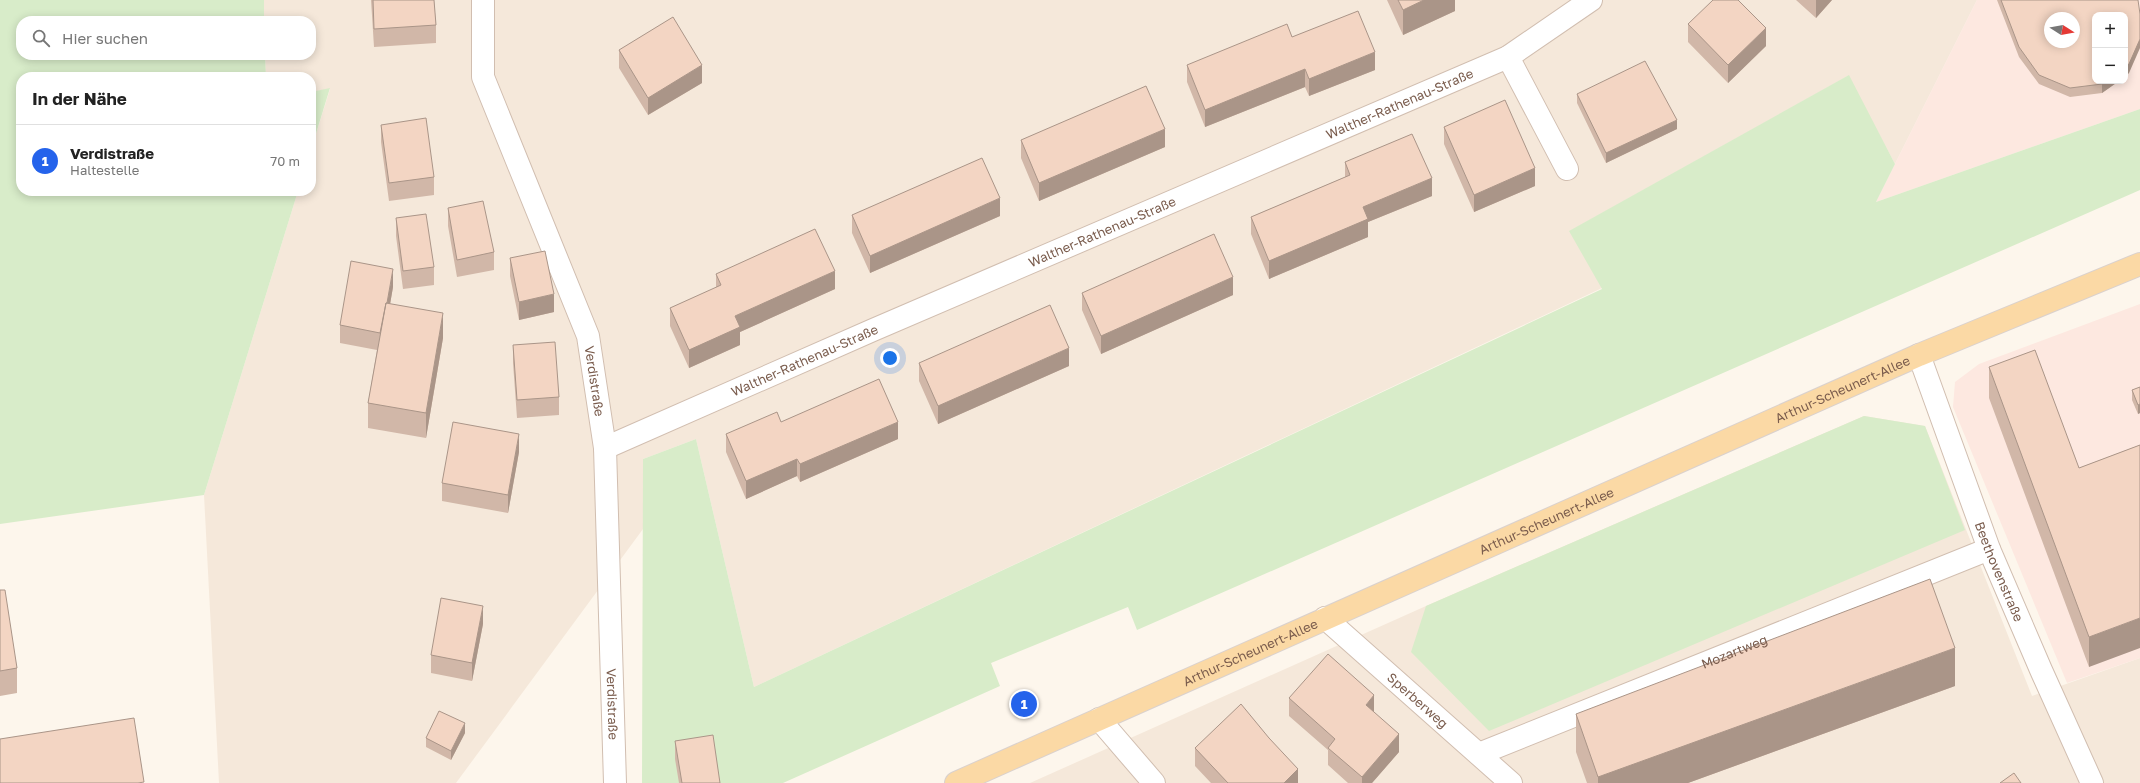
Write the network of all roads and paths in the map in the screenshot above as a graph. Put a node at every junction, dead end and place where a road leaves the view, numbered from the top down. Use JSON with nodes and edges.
{"nodes":[{"id":1,"x":483,"y":0,"type":"edge"},
{"id":2,"x":1591,"y":0,"type":"edge"},
{"id":3,"x":1508,"y":57,"type":"junction"},
{"id":4,"x":1567,"y":169,"type":"dead end"},
{"id":5,"x":2140,"y":264,"type":"edge"},
{"id":6,"x":1919,"y":355,"type":"junction"},
{"id":7,"x":605,"y":448,"type":"junction"},
{"id":8,"x":1989,"y":549,"type":"junction"},
{"id":9,"x":1325,"y":618,"type":"junction"},
{"id":10,"x":1099,"y":719,"type":"junction"},
{"id":11,"x":1479,"y":754,"type":"junction"},
{"id":12,"x":615,"y":783,"type":"edge"},
{"id":13,"x":956,"y":783,"type":"edge"},
{"id":14,"x":1154,"y":783,"type":"edge"},
{"id":15,"x":1511,"y":783,"type":"edge"},
{"id":16,"x":2092,"y":783,"type":"edge"}],
"edges":[{"from":1,"to":7,"type":"street","name":"Verdistraße"},
{"from":2,"to":3,"type":"street","name":"Walther-Rathenau-Straße"},
{"from":3,"to":4,"type":"street"},
{"from":3,"to":7,"type":"street","name":"Walther-Rathenau-Straße"},
{"from":5,"to":6,"type":"main road","name":"Arthur-Scheunert-Allee"},
{"from":6,"to":8,"type":"street","name":"Beethovenstraße"},
{"from":6,"to":9,"type":"main road","name":"Arthur-Scheunert-Allee"},
{"from":7,"to":12,"type":"street","name":"Verdistraße"},
{"from":8,"to":11,"type":"street","name":"Mozartweg"},
{"from":8,"to":16,"type":"street","name":"Beethovenstraße"},
{"from":9,"to":10,"type":"main road","name":"Arthur-Scheunert-Allee"},
{"from":9,"to":11,"type":"street","name":"Sperberweg"},
{"from":10,"to":13,"type":"main road","name":"Arthur-Scheunert-Allee"},
{"from":10,"to":14,"type":"street"},
{"from":11,"to":15,"type":"street","name":"Sperberweg"}]}
